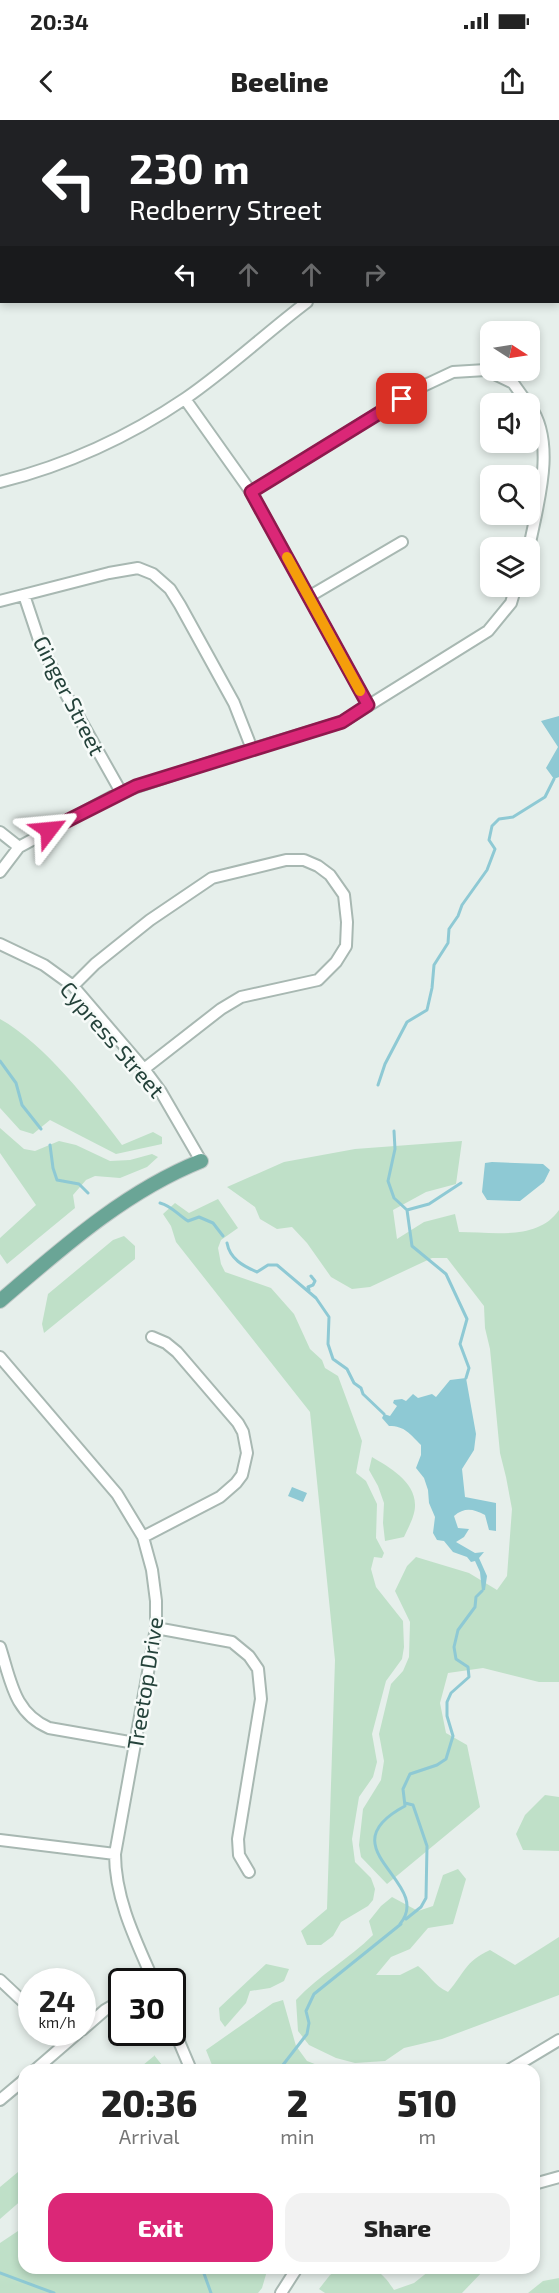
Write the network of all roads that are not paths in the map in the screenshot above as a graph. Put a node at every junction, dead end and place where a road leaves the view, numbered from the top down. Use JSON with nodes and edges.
{"nodes":[{"id":1,"x":306,"y":303,"type":"edge"},
{"id":2,"x":520,"y":393,"type":"edge"},
{"id":3,"x":185,"y":399,"type":"junction"},
{"id":4,"x":540,"y":434,"type":"edge"},
{"id":5,"x":0,"y":482,"type":"edge"},
{"id":6,"x":251,"y":492,"type":"junction"},
{"id":7,"x":531,"y":537,"type":"edge"},
{"id":8,"x":402,"y":542,"type":"dead end"},
{"id":9,"x":24,"y":595,"type":"junction"},
{"id":10,"x":310,"y":596,"type":"junction"},
{"id":11,"x":513,"y":597,"type":"edge"},
{"id":12,"x":0,"y":601,"type":"edge"},
{"id":13,"x":368,"y":705,"type":"junction"},
{"id":14,"x":252,"y":749,"type":"junction"},
{"id":15,"x":121,"y":792,"type":"junction"},
{"id":16,"x":0,"y":832,"type":"edge"},
{"id":17,"x":20,"y":847,"type":"junction"},
{"id":18,"x":0,"y":872,"type":"edge"},
{"id":19,"x":0,"y":944,"type":"edge"},
{"id":20,"x":73,"y":986,"type":"junction"},
{"id":21,"x":144,"y":1069,"type":"junction"},
{"id":22,"x":201,"y":1161,"type":"joint"},
{"id":23,"x":0,"y":1301,"type":"edge"},
{"id":24,"x":152,"y":1337,"type":"dead end"},
{"id":25,"x":0,"y":1357,"type":"edge"},
{"id":26,"x":143,"y":1537,"type":"junction"},
{"id":27,"x":156,"y":1628,"type":"junction"},
{"id":28,"x":0,"y":1647,"type":"edge"},
{"id":29,"x":135,"y":1743,"type":"junction"},
{"id":30,"x":0,"y":1840,"type":"edge"},
{"id":31,"x":115,"y":1854,"type":"junction"},
{"id":32,"x":249,"y":1872,"type":"dead end"},
{"id":33,"x":147,"y":1968,"type":"edge"},
{"id":34,"x":0,"y":1980,"type":"edge"},
{"id":35,"x":18,"y":1997,"type":"edge"},
{"id":36,"x":108,"y":2008,"type":"edge"},
{"id":37,"x":96,"y":2018,"type":"edge"},
{"id":38,"x":559,"y":2040,"type":"edge"},
{"id":39,"x":63,"y":2046,"type":"edge"},
{"id":40,"x":181,"y":2046,"type":"edge"},
{"id":41,"x":42,"y":2064,"type":"edge"},
{"id":42,"x":188,"y":2064,"type":"edge"},
{"id":43,"x":519,"y":2064,"type":"edge"},
{"id":44,"x":18,"y":2085,"type":"edge"},
{"id":45,"x":0,"y":2100,"type":"edge"},
{"id":46,"x":559,"y":2178,"type":"edge"},
{"id":47,"x":540,"y":2183,"type":"edge"},
{"id":48,"x":293,"y":2274,"type":"edge"},
{"id":49,"x":281,"y":2293,"type":"edge"}],
"edges":[{"from":1,"to":3,"type":"street"},
{"from":2,"to":6,"type":"street"},
{"from":3,"to":5,"type":"street"},
{"from":3,"to":6,"type":"street"},
{"from":4,"to":7,"type":"street"},
{"from":6,"to":10,"type":"street"},
{"from":8,"to":10,"type":"street"},
{"from":9,"to":12,"type":"street"},
{"from":9,"to":14,"type":"street"},
{"from":9,"to":15,"type":"street","name":"Ginger Street"},
{"from":10,"to":13,"type":"street"},
{"from":11,"to":13,"type":"street"},
{"from":13,"to":14,"type":"street"},
{"from":14,"to":15,"type":"street"},
{"from":15,"to":17,"type":"street"},
{"from":16,"to":17,"type":"street"},
{"from":17,"to":18,"type":"street"},
{"from":19,"to":20,"type":"street","name":"Cypress Street"},
{"from":20,"to":21,"type":"street","name":"Cypress Street"},
{"from":20,"to":21,"type":"street"},
{"from":21,"to":22,"type":"street","name":"Cypress Street"},
{"from":22,"to":23,"type":"main road"},
{"from":24,"to":26,"type":"street"},
{"from":25,"to":26,"type":"street","name":"Treetop Drive"},
{"from":26,"to":27,"type":"street","name":"Treetop Drive"},
{"from":27,"to":29,"type":"street","name":"Treetop Drive"},
{"from":27,"to":32,"type":"street"},
{"from":28,"to":29,"type":"street"},
{"from":29,"to":31,"type":"street","name":"Treetop Drive"},
{"from":30,"to":31,"type":"street"},
{"from":31,"to":33,"type":"street","name":"Treetop Drive"},
{"from":34,"to":35,"type":"street"},
{"from":36,"to":37,"type":"street"},
{"from":38,"to":43,"type":"street"},
{"from":39,"to":41,"type":"street"},
{"from":40,"to":42,"type":"street"},
{"from":44,"to":45,"type":"street"},
{"from":46,"to":47,"type":"street"},
{"from":48,"to":49,"type":"street"}]}
